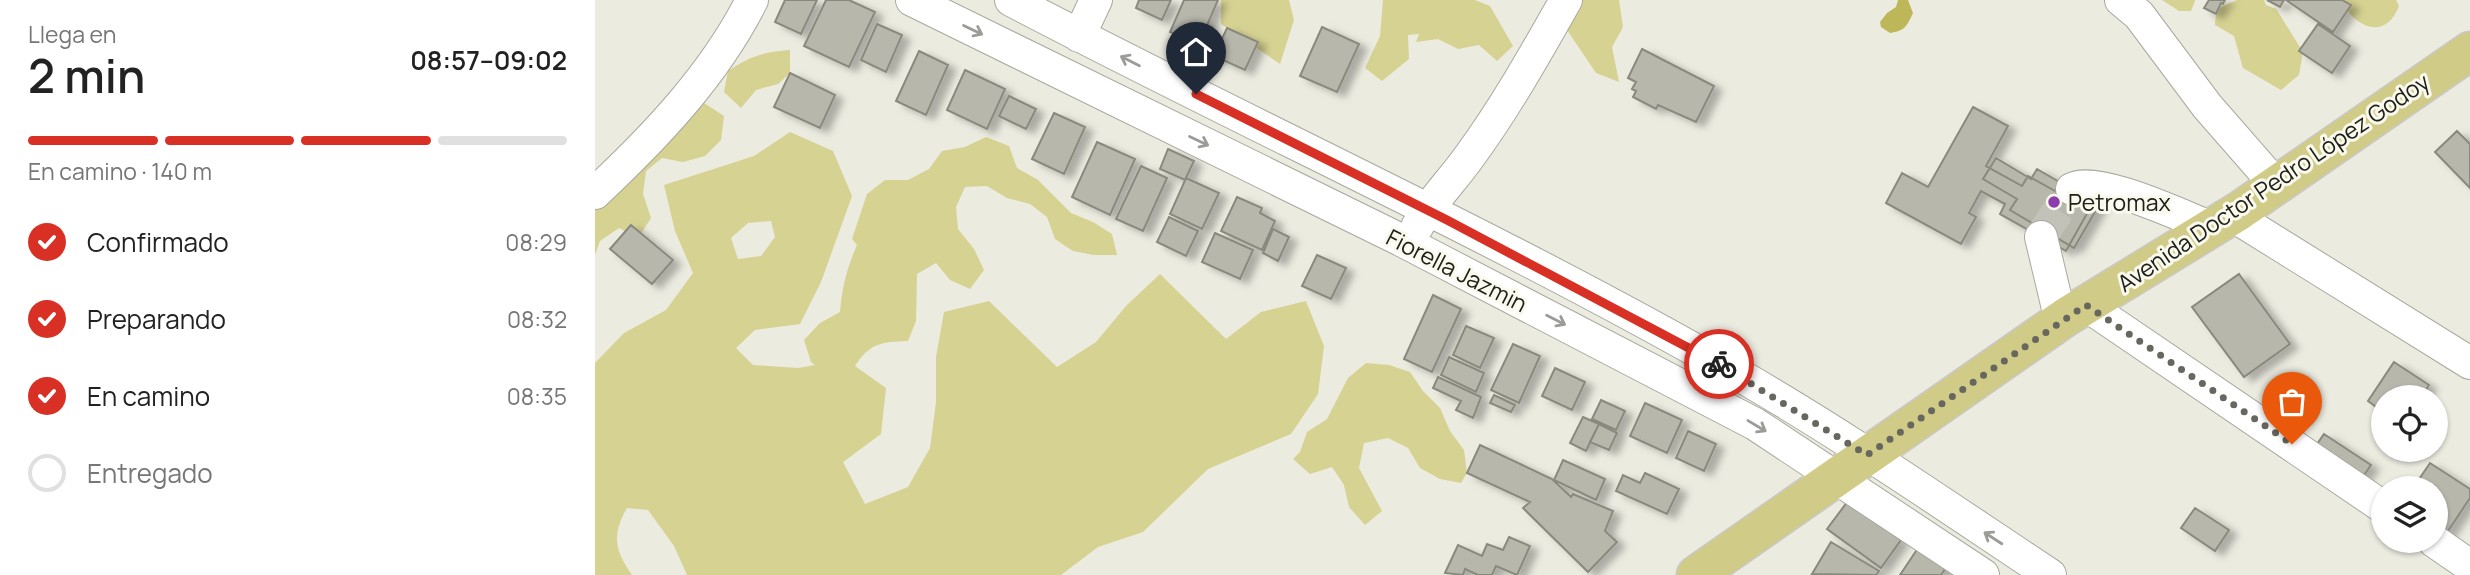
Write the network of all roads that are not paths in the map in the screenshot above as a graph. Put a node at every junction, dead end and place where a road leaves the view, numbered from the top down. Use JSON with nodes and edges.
{"nodes":[{"id":1,"x":752,"y":0,"type":"edge"},
{"id":2,"x":912,"y":0,"type":"edge"},
{"id":3,"x":1011,"y":0,"type":"edge"},
{"id":4,"x":1096,"y":0,"type":"edge"},
{"id":5,"x":1566,"y":0,"type":"edge"},
{"id":6,"x":2121,"y":0,"type":"edge"},
{"id":7,"x":1079,"y":36,"type":"junction"},
{"id":8,"x":2470,"y":51,"type":"edge"},
{"id":9,"x":2276,"y":185,"type":"junction"},
{"id":10,"x":2072,"y":189,"type":"dead end"},
{"id":11,"x":595,"y":193,"type":"edge"},
{"id":12,"x":1426,"y":209,"type":"junction"},
{"id":13,"x":2222,"y":221,"type":"junction"},
{"id":14,"x":2041,"y":237,"type":"dead end"},
{"id":15,"x":1408,"y":244,"type":"junction"},
{"id":16,"x":2073,"y":313,"type":"junction"},
{"id":17,"x":2470,"y":363,"type":"edge"},
{"id":18,"x":1867,"y":455,"type":"junction"},
{"id":19,"x":1835,"y":477,"type":"junction"},
{"id":20,"x":2371,"y":499,"type":"edge"},
{"id":21,"x":2448,"y":551,"type":"edge"},
{"id":22,"x":2470,"y":566,"type":"edge"},
{"id":23,"x":1696,"y":575,"type":"edge"},
{"id":24,"x":1983,"y":575,"type":"edge"},
{"id":25,"x":2050,"y":575,"type":"edge"}],
"edges":[{"from":1,"to":11,"type":"street"},
{"from":2,"to":15,"type":"street","name":"Fiorella Jazmin","one_way":true},
{"from":3,"to":7,"type":"street","name":"Fiorella Jazmin"},
{"from":4,"to":7,"type":"street"},
{"from":5,"to":12,"type":"street"},
{"from":6,"to":9,"type":"street"},
{"from":12,"to":7,"type":"street","name":"Fiorella Jazmin","one_way":true},
{"from":8,"to":9,"type":"main road","name":"Avenida Doctor Pedro López Godoy"},
{"from":9,"to":13,"type":"main road","name":"Avenida Doctor Pedro López Godoy"},
{"from":10,"to":13,"type":"street"},
{"from":12,"to":15,"type":"street"},
{"from":12,"to":18,"type":"street","name":"Fiorella Jazmin"},
{"from":13,"to":16,"type":"main road","name":"Avenida Doctor Pedro López Godoy"},
{"from":13,"to":17,"type":"street"},
{"from":14,"to":16,"type":"street"},
{"from":15,"to":19,"type":"street","name":"Fiorella Jazmin","one_way":true},
{"from":16,"to":18,"type":"main road","name":"Avenida Doctor Pedro López Godoy"},
{"from":16,"to":20,"type":"street"},
{"from":18,"to":19,"type":"main road","name":"Avenida Doctor Pedro López Godoy"},
{"from":25,"to":18,"type":"street","name":"Fiorella Jazmin","one_way":true},
{"from":19,"to":23,"type":"main road","name":"Avenida Doctor Pedro López Godoy"},
{"from":19,"to":24,"type":"street","name":"Fiorella Jazmin"},
{"from":21,"to":22,"type":"street"}]}
